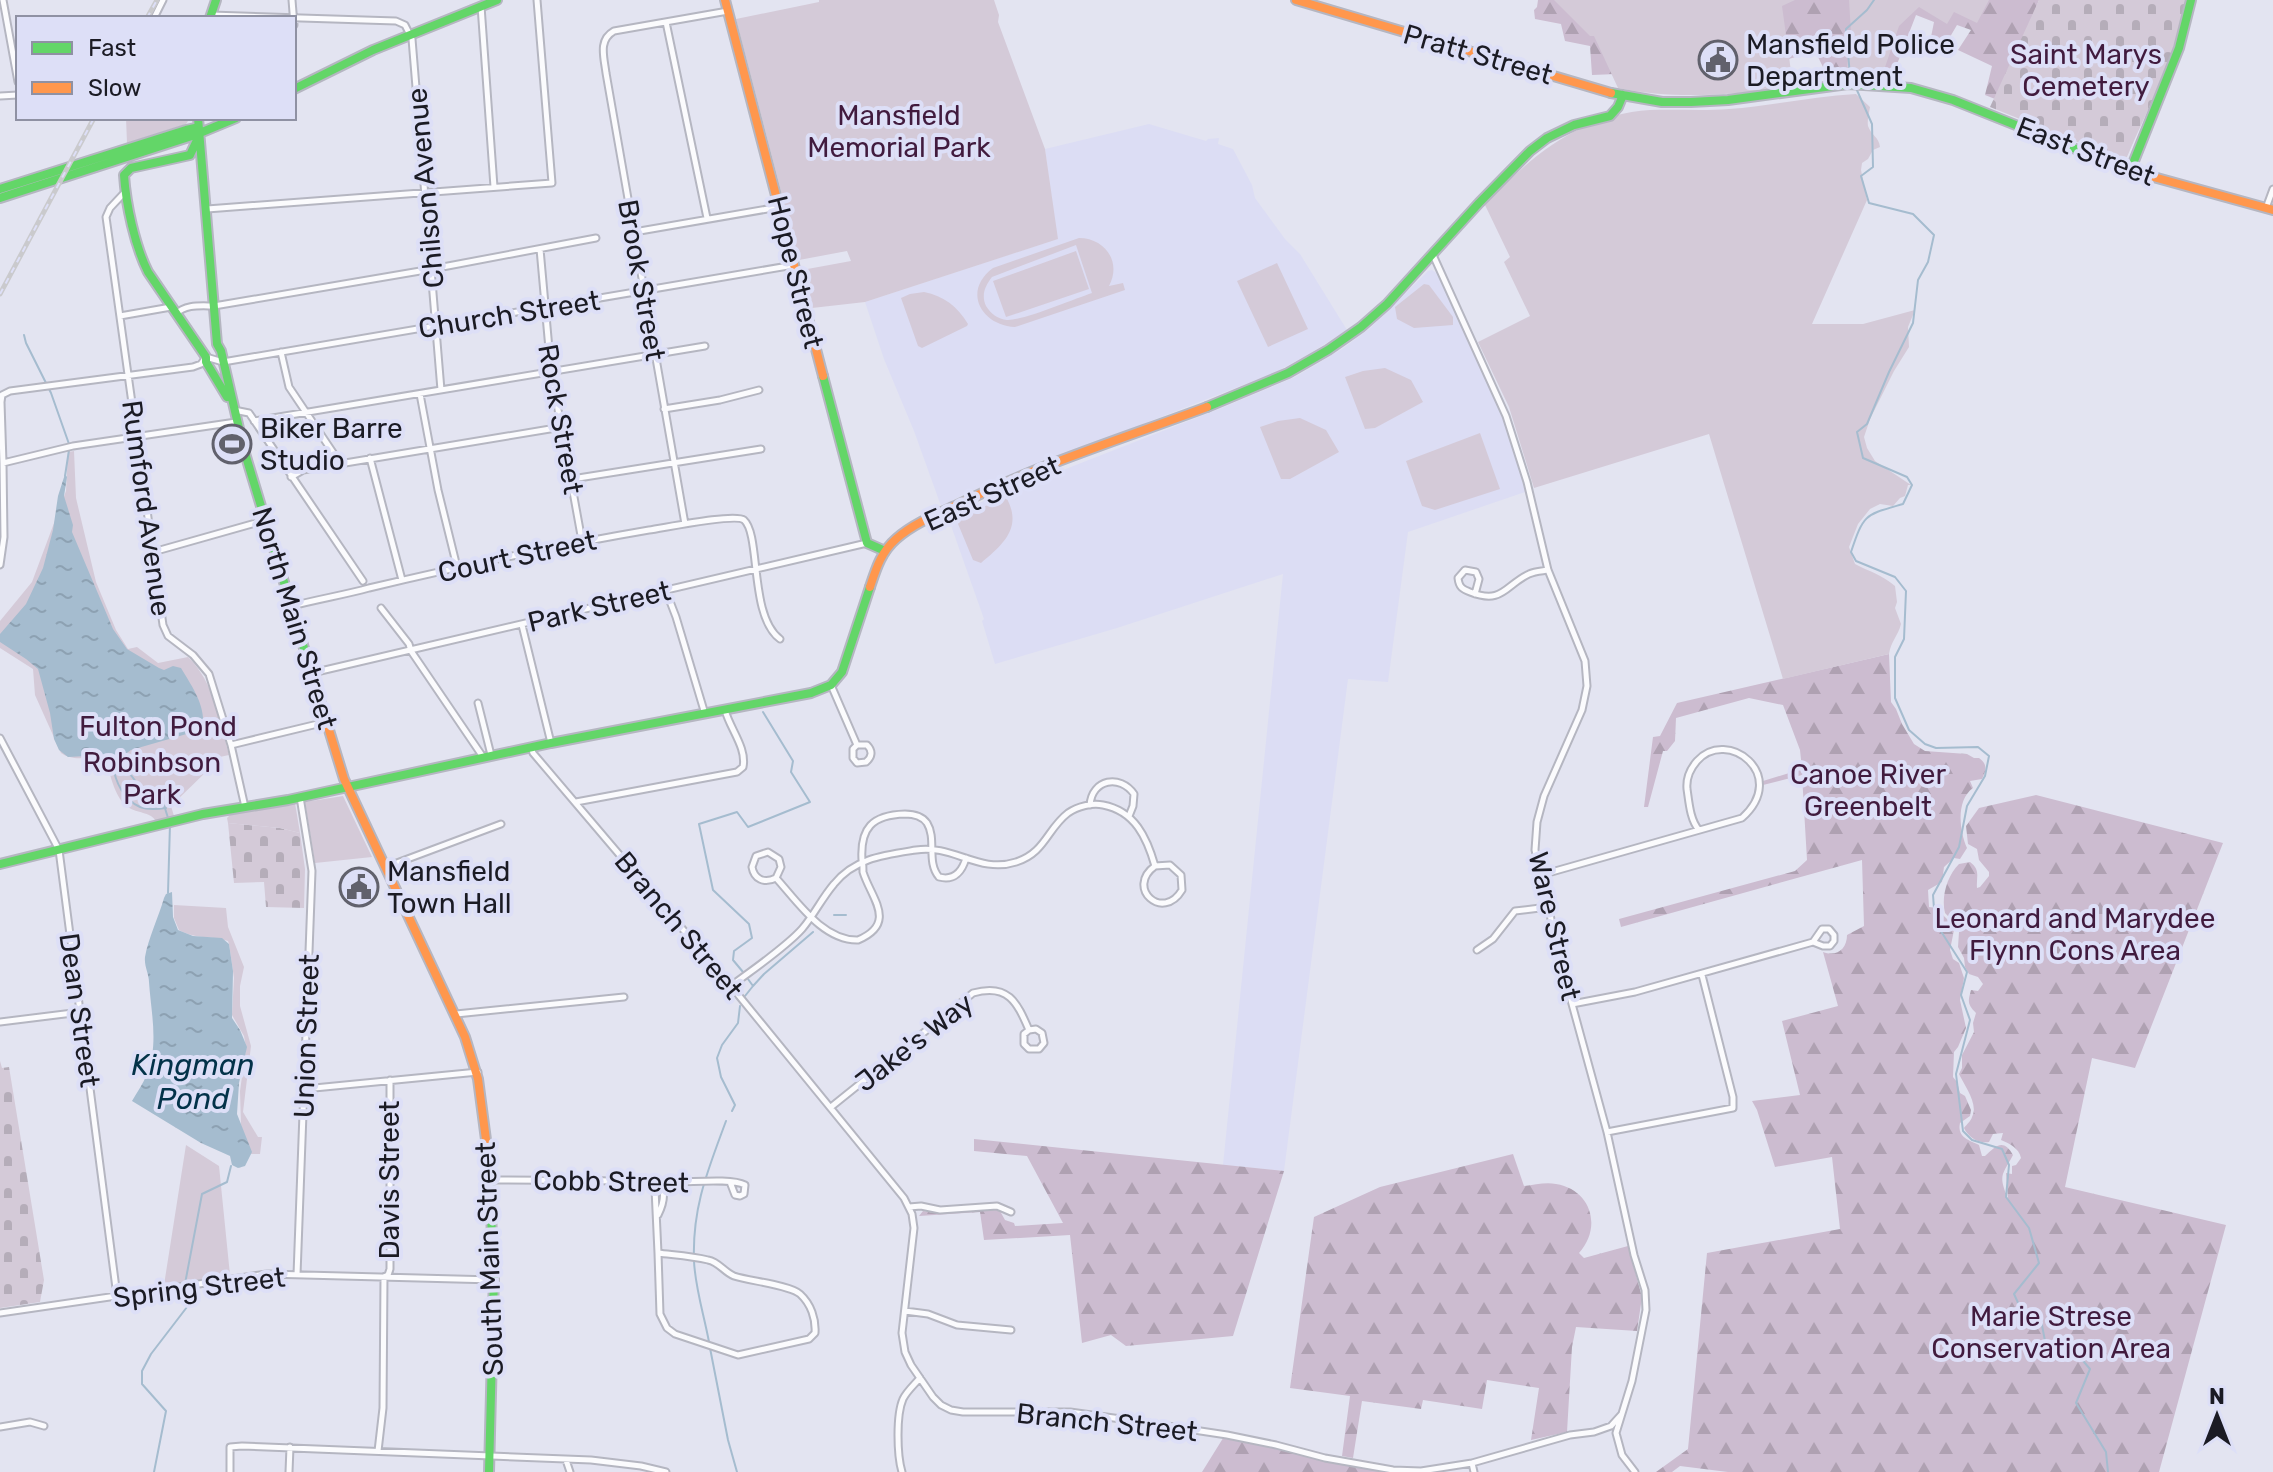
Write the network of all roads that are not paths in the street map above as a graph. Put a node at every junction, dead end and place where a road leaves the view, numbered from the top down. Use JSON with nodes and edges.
{"nodes":[{"id":1,"x":3,"y":0,"type":"edge"},
{"id":2,"x":497,"y":0,"type":"edge"},
{"id":3,"x":537,"y":0,"type":"edge"},
{"id":4,"x":725,"y":0,"type":"edge"},
{"id":5,"x":1296,"y":0,"type":"edge"},
{"id":6,"x":2191,"y":0,"type":"edge"},
{"id":7,"x":481,"y":6,"type":"junction"},
{"id":8,"x":728,"y":11,"type":"junction"},
{"id":9,"x":296,"y":18,"type":"edge"},
{"id":10,"x":666,"y":22,"type":"junction"},
{"id":11,"x":410,"y":34,"type":"junction"},
{"id":12,"x":16,"y":71,"type":"edge"},
{"id":13,"x":296,"y":88,"type":"edge"},
{"id":14,"x":1623,"y":95,"type":"junction"},
{"id":15,"x":1662,"y":102,"type":"joint"},
{"id":16,"x":198,"y":120,"type":"edge"},
{"id":17,"x":231,"y":120,"type":"edge"},
{"id":18,"x":200,"y":132,"type":"junction"},
{"id":19,"x":190,"y":155,"type":"junction"},
{"id":20,"x":2130,"y":171,"type":"junction"},
{"id":21,"x":203,"y":172,"type":"junction"},
{"id":22,"x":494,"y":187,"type":"junction"},
{"id":23,"x":0,"y":189,"type":"edge"},
{"id":24,"x":2273,"y":189,"type":"edge"},
{"id":25,"x":125,"y":192,"type":"junction"},
{"id":26,"x":426,"y":193,"type":"junction"},
{"id":27,"x":0,"y":198,"type":"edge"},
{"id":28,"x":111,"y":207,"type":"junction"},
{"id":29,"x":779,"y":207,"type":"junction"},
{"id":30,"x":207,"y":209,"type":"junction"},
{"id":31,"x":2270,"y":209,"type":"edge"},
{"id":32,"x":129,"y":210,"type":"junction"},
{"id":33,"x":707,"y":218,"type":"junction"},
{"id":34,"x":634,"y":232,"type":"junction"},
{"id":35,"x":596,"y":238,"type":"dead end"},
{"id":36,"x":540,"y":249,"type":"junction"},
{"id":37,"x":1433,"y":255,"type":"junction"},
{"id":38,"x":794,"y":265,"type":"junction"},
{"id":39,"x":432,"y":269,"type":"junction"},
{"id":40,"x":644,"y":291,"type":"junction"},
{"id":41,"x":214,"y":306,"type":"junction"},
{"id":42,"x":544,"y":308,"type":"junction"},
{"id":43,"x":174,"y":311,"type":"junction"},
{"id":44,"x":120,"y":316,"type":"junction"},
{"id":45,"x":436,"y":326,"type":"junction"},
{"id":46,"x":217,"y":344,"type":"junction"},
{"id":47,"x":705,"y":346,"type":"dead end"},
{"id":48,"x":281,"y":352,"type":"junction"},
{"id":49,"x":655,"y":353,"type":"junction"},
{"id":50,"x":206,"y":357,"type":"junction"},
{"id":51,"x":223,"y":362,"type":"junction"},
{"id":52,"x":551,"y":371,"type":"junction"},
{"id":53,"x":128,"y":376,"type":"junction"},
{"id":54,"x":441,"y":390,"type":"junction"},
{"id":55,"x":759,"y":390,"type":"dead end"},
{"id":56,"x":420,"y":394,"type":"junction"},
{"id":57,"x":664,"y":409,"type":"junction"},
{"id":58,"x":233,"y":410,"type":"junction"},
{"id":59,"x":304,"y":413,"type":"junction"},
{"id":60,"x":254,"y":421,"type":"junction"},
{"id":61,"x":236,"y":422,"type":"junction"},
{"id":62,"x":562,"y":427,"type":"junction"},
{"id":63,"x":137,"y":436,"type":"junction"},
{"id":64,"x":431,"y":448,"type":"junction"},
{"id":65,"x":761,"y":449,"type":"dead end"},
{"id":66,"x":370,"y":458,"type":"junction"},
{"id":67,"x":3,"y":463,"type":"junction"},
{"id":68,"x":340,"y":463,"type":"junction"},
{"id":69,"x":674,"y":464,"type":"junction"},
{"id":70,"x":291,"y":477,"type":"junction"},
{"id":71,"x":572,"y":479,"type":"junction"},
{"id":72,"x":266,"y":520,"type":"junction"},
{"id":73,"x":685,"y":524,"type":"junction"},
{"id":74,"x":582,"y":541,"type":"junction"},
{"id":75,"x":867,"y":543,"type":"junction"},
{"id":76,"x":885,"y":551,"type":"junction"},
{"id":77,"x":153,"y":552,"type":"junction"},
{"id":78,"x":0,"y":565,"type":"edge"},
{"id":79,"x":457,"y":567,"type":"junction"},
{"id":80,"x":755,"y":570,"type":"junction"},
{"id":81,"x":1548,"y":570,"type":"junction"},
{"id":82,"x":402,"y":580,"type":"junction"},
{"id":83,"x":363,"y":581,"type":"dead end"},
{"id":84,"x":666,"y":591,"type":"junction"},
{"id":85,"x":1475,"y":594,"type":"junction"},
{"id":86,"x":292,"y":606,"type":"junction"},
{"id":87,"x":381,"y":608,"type":"dead end"},
{"id":88,"x":522,"y":625,"type":"junction"},
{"id":89,"x":780,"y":639,"type":"dead end"},
{"id":90,"x":411,"y":651,"type":"junction"},
{"id":91,"x":312,"y":673,"type":"junction"},
{"id":92,"x":831,"y":685,"type":"junction"},
{"id":93,"x":478,"y":703,"type":"dead end"},
{"id":94,"x":725,"y":710,"type":"junction"},
{"id":95,"x":705,"y":714,"type":"junction"},
{"id":96,"x":327,"y":722,"type":"junction"},
{"id":97,"x":0,"y":738,"type":"edge"},
{"id":98,"x":551,"y":743,"type":"junction"},
{"id":99,"x":231,"y":745,"type":"junction"},
{"id":100,"x":857,"y":745,"type":"dead end"},
{"id":101,"x":531,"y":747,"type":"junction"},
{"id":102,"x":487,"y":756,"type":"junction"},
{"id":103,"x":348,"y":787,"type":"junction"},
{"id":104,"x":300,"y":797,"type":"junction"},
{"id":105,"x":575,"y":802,"type":"junction"},
{"id":106,"x":1090,"y":805,"type":"junction"},
{"id":107,"x":245,"y":808,"type":"junction"},
{"id":108,"x":1129,"y":816,"type":"junction"},
{"id":109,"x":501,"y":824,"type":"dead end"},
{"id":110,"x":1699,"y":830,"type":"junction"},
{"id":111,"x":931,"y":848,"type":"junction"},
{"id":112,"x":59,"y":850,"type":"junction"},
{"id":113,"x":966,"y":858,"type":"junction"},
{"id":114,"x":863,"y":861,"type":"junction"},
{"id":115,"x":0,"y":864,"type":"edge"},
{"id":116,"x":1155,"y":866,"type":"junction"},
{"id":117,"x":385,"y":868,"type":"junction"},
{"id":118,"x":1541,"y":875,"type":"junction"},
{"id":119,"x":776,"y":878,"type":"junction"},
{"id":120,"x":1548,"y":907,"type":"junction"},
{"id":121,"x":811,"y":916,"type":"junction"},
{"id":122,"x":1813,"y":942,"type":"dead end"},
{"id":123,"x":1477,"y":950,"type":"dead end"},
{"id":124,"x":1702,"y":975,"type":"junction"},
{"id":125,"x":731,"y":986,"type":"junction"},
{"id":126,"x":624,"y":997,"type":"dead end"},
{"id":127,"x":1572,"y":1004,"type":"junction"},
{"id":128,"x":81,"y":1012,"type":"junction"},
{"id":129,"x":456,"y":1014,"type":"junction"},
{"id":130,"x":0,"y":1022,"type":"edge"},
{"id":131,"x":1029,"y":1030,"type":"junction"},
{"id":132,"x":478,"y":1072,"type":"junction"},
{"id":133,"x":390,"y":1080,"type":"junction"},
{"id":134,"x":304,"y":1089,"type":"junction"},
{"id":135,"x":831,"y":1107,"type":"junction"},
{"id":136,"x":1607,"y":1132,"type":"junction"},
{"id":137,"x":491,"y":1180,"type":"junction"},
{"id":138,"x":660,"y":1182,"type":"junction"},
{"id":139,"x":730,"y":1182,"type":"dead end"},
{"id":140,"x":909,"y":1207,"type":"junction"},
{"id":141,"x":1011,"y":1212,"type":"dead end"},
{"id":142,"x":658,"y":1253,"type":"junction"},
{"id":143,"x":297,"y":1275,"type":"junction"},
{"id":144,"x":384,"y":1277,"type":"junction"},
{"id":145,"x":494,"y":1280,"type":"junction"},
{"id":146,"x":117,"y":1296,"type":"junction"},
{"id":147,"x":905,"y":1311,"type":"junction"},
{"id":148,"x":0,"y":1313,"type":"edge"},
{"id":149,"x":1011,"y":1330,"type":"dead end"},
{"id":150,"x":920,"y":1378,"type":"junction"},
{"id":151,"x":1621,"y":1415,"type":"junction"},
{"id":152,"x":44,"y":1426,"type":"dead end"},
{"id":153,"x":0,"y":1427,"type":"edge"},
{"id":154,"x":1594,"y":1432,"type":"junction"},
{"id":155,"x":1616,"y":1433,"type":"junction"},
{"id":156,"x":290,"y":1447,"type":"junction"},
{"id":157,"x":378,"y":1451,"type":"junction"},
{"id":158,"x":489,"y":1455,"type":"junction"},
{"id":159,"x":566,"y":1460,"type":"junction"},
{"id":160,"x":1472,"y":1463,"type":"junction"},
{"id":161,"x":230,"y":1472,"type":"edge"},
{"id":162,"x":289,"y":1472,"type":"edge"},
{"id":163,"x":489,"y":1472,"type":"edge"},
{"id":164,"x":570,"y":1472,"type":"edge"},
{"id":165,"x":666,"y":1472,"type":"edge"},
{"id":166,"x":902,"y":1472,"type":"edge"},
{"id":167,"x":1474,"y":1472,"type":"edge"},
{"id":168,"x":1635,"y":1472,"type":"edge"}],
"edges":[{"from":1,"to":12,"type":"street"},
{"from":2,"to":7,"type":"main road"},
{"from":3,"to":22,"type":"street"},
{"from":4,"to":8,"type":"main road","name":"Hope Street"},
{"from":5,"to":14,"type":"main road","name":"Pratt Street"},
{"from":6,"to":20,"type":"main road"},
{"from":7,"to":11,"type":"main road"},
{"from":7,"to":22,"type":"street"},
{"from":8,"to":10,"type":"street"},
{"from":8,"to":29,"type":"main road","name":"Hope Street"},
{"from":9,"to":11,"type":"street"},
{"from":10,"to":33,"type":"street"},
{"from":10,"to":34,"type":"street","name":"Brook Street"},
{"from":11,"to":13,"type":"main road"},
{"from":11,"to":26,"type":"street","name":"Chilson Avenue"},
{"from":14,"to":15,"type":"main road","name":"Pratt Street"},
{"from":14,"to":37,"type":"main road","name":"East Street"},
{"from":15,"to":20,"type":"main road","name":"East Street"},
{"from":16,"to":18,"type":"main road","name":"North Main Street"},
{"from":17,"to":18,"type":"main road"},
{"from":18,"to":19,"type":"main road"},
{"from":18,"to":21,"type":"main road","name":"North Main Street"},
{"from":18,"to":23,"type":"main road"},
{"from":18,"to":27,"type":"main road"},
{"from":19,"to":21,"type":"main road"},
{"from":19,"to":25,"type":"main road"},
{"from":20,"to":31,"type":"main road","name":"East Street"},
{"from":21,"to":30,"type":"main road","name":"North Main Street"},
{"from":22,"to":26,"type":"street"},
{"from":24,"to":31,"type":"street"},
{"from":25,"to":28,"type":"street"},
{"from":25,"to":32,"type":"main road"},
{"from":26,"to":30,"type":"street"},
{"from":26,"to":39,"type":"street","name":"Chilson Avenue"},
{"from":28,"to":32,"type":"street"},
{"from":28,"to":44,"type":"street","name":"Rumford Avenue"},
{"from":29,"to":33,"type":"street"},
{"from":29,"to":38,"type":"main road","name":"Hope Street"},
{"from":30,"to":41,"type":"main road","name":"North Main Street"},
{"from":32,"to":43,"type":"main road"},
{"from":33,"to":34,"type":"street"},
{"from":34,"to":40,"type":"street","name":"Brook Street"},
{"from":35,"to":36,"type":"street"},
{"from":36,"to":39,"type":"street"},
{"from":36,"to":42,"type":"street","name":"Rock Street"},
{"from":37,"to":76,"type":"main road","name":"East Street"},
{"from":37,"to":81,"type":"street","name":"Ware Street"},
{"from":38,"to":40,"type":"street","name":"Church Street"},
{"from":38,"to":75,"type":"main road","name":"Hope Street"},
{"from":39,"to":41,"type":"street"},
{"from":39,"to":45,"type":"street","name":"Chilson Avenue"},
{"from":40,"to":42,"type":"street","name":"Church Street"},
{"from":40,"to":49,"type":"street","name":"Brook Street"},
{"from":41,"to":43,"type":"street"},
{"from":41,"to":46,"type":"main road","name":"North Main Street"},
{"from":42,"to":45,"type":"street","name":"Church Street"},
{"from":42,"to":52,"type":"street","name":"Rock Street"},
{"from":43,"to":44,"type":"street"},
{"from":43,"to":50,"type":"main road"},
{"from":44,"to":53,"type":"street","name":"Rumford Avenue"},
{"from":45,"to":48,"type":"street","name":"Church Street"},
{"from":45,"to":54,"type":"street","name":"Chilson Avenue"},
{"from":46,"to":50,"type":"main road"},
{"from":46,"to":51,"type":"main road","name":"North Main Street"},
{"from":47,"to":49,"type":"street"},
{"from":48,"to":51,"type":"street","name":"Church Street"},
{"from":48,"to":59,"type":"street"},
{"from":49,"to":52,"type":"street"},
{"from":49,"to":57,"type":"street","name":"Brook Street"},
{"from":50,"to":51,"type":"street"},
{"from":50,"to":53,"type":"street"},
{"from":50,"to":58,"type":"main road"},
{"from":51,"to":58,"type":"main road","name":"North Main Street"},
{"from":52,"to":54,"type":"street"},
{"from":52,"to":62,"type":"street","name":"Rock Street"},
{"from":53,"to":63,"type":"street","name":"Rumford Avenue"},
{"from":53,"to":67,"type":"street"},
{"from":54,"to":56,"type":"street"},
{"from":55,"to":57,"type":"street"},
{"from":56,"to":59,"type":"street"},
{"from":56,"to":64,"type":"street"},
{"from":57,"to":69,"type":"street","name":"Brook Street"},
{"from":58,"to":60,"type":"street"},
{"from":58,"to":61,"type":"main road","name":"North Main Street"},
{"from":59,"to":60,"type":"street"},
{"from":59,"to":68,"type":"street"},
{"from":60,"to":70,"type":"street"},
{"from":61,"to":63,"type":"street"},
{"from":61,"to":72,"type":"main road","name":"North Main Street"},
{"from":62,"to":64,"type":"street"},
{"from":62,"to":71,"type":"street","name":"Rock Street"},
{"from":63,"to":67,"type":"street"},
{"from":63,"to":77,"type":"street","name":"Rumford Avenue"},
{"from":64,"to":66,"type":"street"},
{"from":64,"to":79,"type":"street"},
{"from":65,"to":69,"type":"street"},
{"from":66,"to":68,"type":"street"},
{"from":66,"to":82,"type":"street"},
{"from":67,"to":78,"type":"street"},
{"from":68,"to":70,"type":"street"},
{"from":69,"to":71,"type":"street"},
{"from":69,"to":73,"type":"street","name":"Brook Street"},
{"from":70,"to":83,"type":"street"},
{"from":71,"to":74,"type":"street","name":"Rock Street"},
{"from":72,"to":77,"type":"street"},
{"from":72,"to":86,"type":"main road","name":"North Main Street"},
{"from":73,"to":74,"type":"street","name":"Court Street"},
{"from":73,"to":80,"type":"street","name":"Court Street"},
{"from":74,"to":79,"type":"street","name":"Court Street"},
{"from":75,"to":76,"type":"main road"},
{"from":75,"to":80,"type":"street","name":"Park Street"},
{"from":76,"to":92,"type":"main road","name":"East Street"},
{"from":77,"to":99,"type":"street","name":"Rumford Avenue"},
{"from":79,"to":82,"type":"street","name":"Court Street"},
{"from":80,"to":84,"type":"street","name":"Park Street"},
{"from":80,"to":89,"type":"street"},
{"from":81,"to":85,"type":"street"},
{"from":81,"to":118,"type":"street","name":"Ware Street"},
{"from":82,"to":86,"type":"street","name":"Court Street"},
{"from":84,"to":88,"type":"street","name":"Park Street"},
{"from":84,"to":95,"type":"street"},
{"from":85,"to":85,"type":"street"},
{"from":86,"to":91,"type":"main road","name":"North Main Street"},
{"from":87,"to":90,"type":"street"},
{"from":88,"to":90,"type":"street","name":"Park Street"},
{"from":88,"to":98,"type":"street"},
{"from":90,"to":91,"type":"street","name":"Park Street"},
{"from":90,"to":102,"type":"street"},
{"from":91,"to":96,"type":"main road","name":"North Main Street"},
{"from":92,"to":94,"type":"main road"},
{"from":92,"to":100,"type":"street"},
{"from":93,"to":102,"type":"street"},
{"from":94,"to":95,"type":"main road"},
{"from":94,"to":105,"type":"street"},
{"from":95,"to":98,"type":"main road"},
{"from":96,"to":99,"type":"street"},
{"from":96,"to":103,"type":"main road","name":"North Main Street"},
{"from":97,"to":112,"type":"street","name":"Dean Street"},
{"from":98,"to":101,"type":"main road"},
{"from":99,"to":107,"type":"street","name":"Rumford Avenue"},
{"from":101,"to":102,"type":"main road"},
{"from":101,"to":105,"type":"street","name":"Branch Street"},
{"from":102,"to":103,"type":"main road"},
{"from":103,"to":104,"type":"main road"},
{"from":103,"to":117,"type":"main road","name":"South Main Street"},
{"from":104,"to":107,"type":"main road"},
{"from":104,"to":134,"type":"street","name":"Union Street"},
{"from":105,"to":125,"type":"street","name":"Branch Street"},
{"from":106,"to":108,"type":"street"},
{"from":106,"to":108,"type":"street"},
{"from":106,"to":113,"type":"street"},
{"from":107,"to":112,"type":"main road"},
{"from":108,"to":116,"type":"street"},
{"from":109,"to":117,"type":"street"},
{"from":110,"to":110,"type":"street"},
{"from":110,"to":118,"type":"street"},
{"from":111,"to":113,"type":"street"},
{"from":111,"to":113,"type":"street"},
{"from":111,"to":114,"type":"street"},
{"from":111,"to":114,"type":"street"},
{"from":112,"to":115,"type":"main road"},
{"from":112,"to":128,"type":"street","name":"Dean Street"},
{"from":114,"to":121,"type":"street"},
{"from":114,"to":121,"type":"street"},
{"from":116,"to":116,"type":"street"},
{"from":117,"to":129,"type":"main road","name":"South Main Street"},
{"from":118,"to":120,"type":"street","name":"Ware Street"},
{"from":119,"to":119,"type":"street"},
{"from":119,"to":121,"type":"street"},
{"from":120,"to":123,"type":"street"},
{"from":120,"to":127,"type":"street","name":"Ware Street"},
{"from":121,"to":125,"type":"street"},
{"from":122,"to":124,"type":"street"},
{"from":124,"to":127,"type":"street"},
{"from":124,"to":136,"type":"street"},
{"from":125,"to":135,"type":"street","name":"Branch Street"},
{"from":126,"to":129,"type":"street"},
{"from":127,"to":136,"type":"street","name":"Ware Street"},
{"from":128,"to":130,"type":"street"},
{"from":128,"to":146,"type":"street","name":"Dean Street"},
{"from":129,"to":132,"type":"main road","name":"South Main Street"},
{"from":131,"to":131,"type":"street","name":"Jake's Way"},
{"from":131,"to":135,"type":"street","name":"Jake's Way"},
{"from":132,"to":133,"type":"street"},
{"from":132,"to":137,"type":"main road","name":"South Main Street"},
{"from":133,"to":134,"type":"street"},
{"from":133,"to":144,"type":"street","name":"Davis Street"},
{"from":134,"to":143,"type":"street","name":"Union Street"},
{"from":135,"to":140,"type":"street","name":"Branch Street"},
{"from":136,"to":151,"type":"street","name":"Ware Street"},
{"from":137,"to":138,"type":"street","name":"Cobb Street"},
{"from":137,"to":145,"type":"main road","name":"South Main Street"},
{"from":138,"to":139,"type":"street","name":"Cobb Street"},
{"from":138,"to":142,"type":"street"},
{"from":140,"to":141,"type":"street"},
{"from":140,"to":147,"type":"street","name":"Branch Street"},
{"from":142,"to":142,"type":"street"},
{"from":143,"to":144,"type":"street","name":"Spring Street"},
{"from":143,"to":146,"type":"street","name":"Spring Street"},
{"from":144,"to":145,"type":"street","name":"Spring Street"},
{"from":144,"to":157,"type":"street","name":"Davis Street"},
{"from":145,"to":158,"type":"main road","name":"South Main Street"},
{"from":146,"to":148,"type":"street","name":"Spring Street"},
{"from":147,"to":149,"type":"street"},
{"from":147,"to":150,"type":"street","name":"Branch Street"},
{"from":150,"to":160,"type":"street","name":"Branch Street"},
{"from":150,"to":166,"type":"street"},
{"from":151,"to":154,"type":"street","name":"Branch Street"},
{"from":151,"to":155,"type":"street","name":"Ware Street"},
{"from":152,"to":153,"type":"street"},
{"from":154,"to":155,"type":"street","name":"Branch Street"},
{"from":154,"to":160,"type":"street","name":"Branch Street"},
{"from":155,"to":168,"type":"street"},
{"from":156,"to":157,"type":"street"},
{"from":156,"to":161,"type":"street"},
{"from":156,"to":162,"type":"street"},
{"from":157,"to":158,"type":"street"},
{"from":158,"to":159,"type":"street"},
{"from":158,"to":163,"type":"main road","name":"South Main Street"},
{"from":159,"to":164,"type":"street"},
{"from":159,"to":165,"type":"street"},
{"from":160,"to":167,"type":"street"}]}
